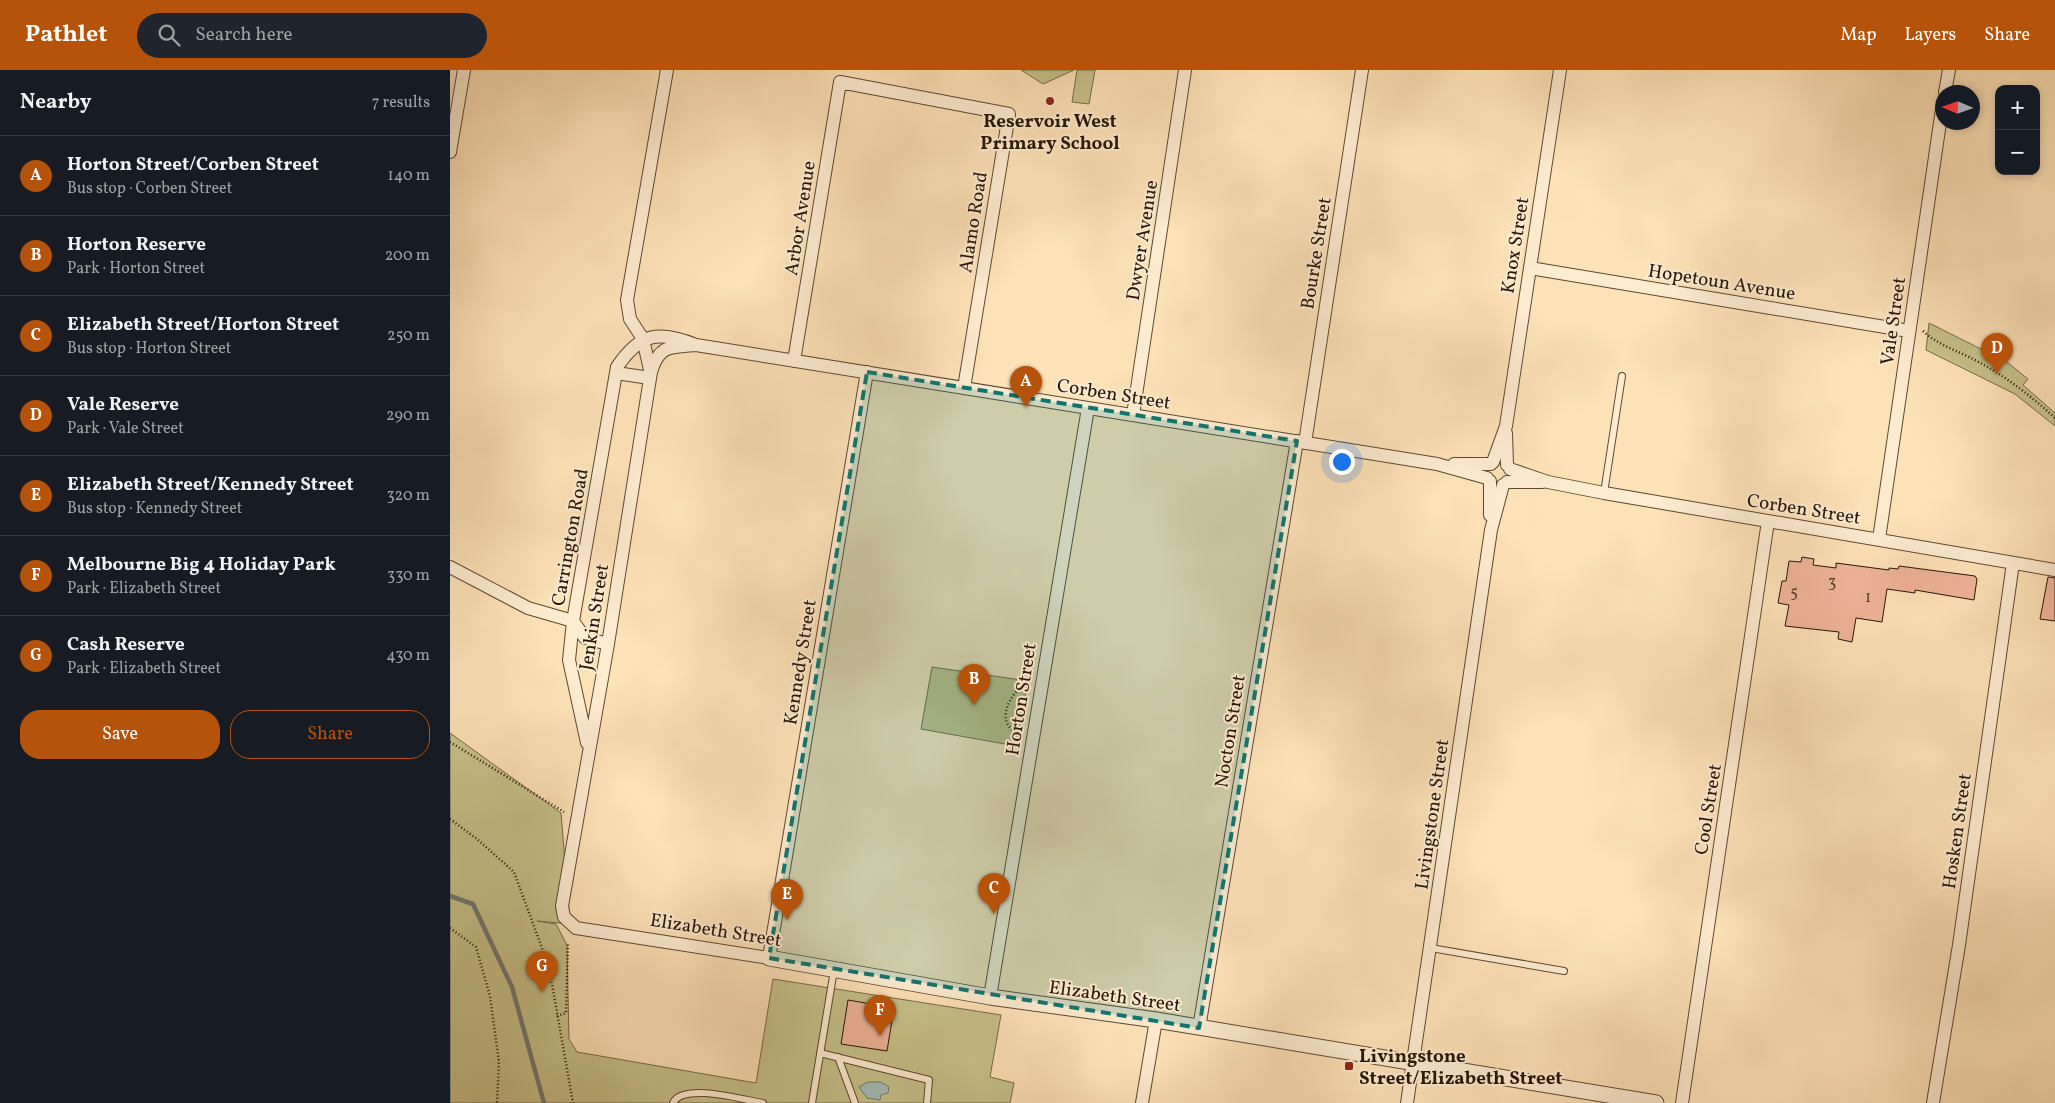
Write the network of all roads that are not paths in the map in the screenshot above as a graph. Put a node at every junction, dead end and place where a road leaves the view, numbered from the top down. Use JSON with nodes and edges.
{"nodes":[{"id":1,"x":464,"y":70,"type":"edge"},
{"id":2,"x":667,"y":70,"type":"edge"},
{"id":3,"x":1185,"y":70,"type":"edge"},
{"id":4,"x":1362,"y":70,"type":"edge"},
{"id":5,"x":1560,"y":70,"type":"edge"},
{"id":6,"x":1949,"y":70,"type":"edge"},
{"id":7,"x":840,"y":82,"type":"joint"},
{"id":8,"x":1946,"y":85,"type":"edge"},
{"id":9,"x":1939,"y":130,"type":"edge"},
{"id":10,"x":450,"y":152,"type":"edge"},
{"id":11,"x":1530,"y":268,"type":"junction"},
{"id":12,"x":1910,"y":325,"type":"junction"},
{"id":13,"x":643,"y":339,"type":"junction"},
{"id":14,"x":696,"y":345,"type":"junction"},
{"id":15,"x":794,"y":360,"type":"junction"},
{"id":16,"x":866,"y":372,"type":"junction"},
{"id":17,"x":616,"y":373,"type":"junction"},
{"id":18,"x":650,"y":375,"type":"junction"},
{"id":19,"x":1622,"y":376,"type":"dead end"},
{"id":20,"x":964,"y":388,"type":"junction"},
{"id":21,"x":1088,"y":408,"type":"junction"},
{"id":22,"x":1133,"y":415,"type":"junction"},
{"id":23,"x":1506,"y":426,"type":"junction"},
{"id":24,"x":1301,"y":442,"type":"junction"},
{"id":25,"x":1492,"y":463,"type":"junction"},
{"id":26,"x":1437,"y":464,"type":"junction"},
{"id":27,"x":1509,"y":467,"type":"junction"},
{"id":28,"x":1489,"y":480,"type":"junction"},
{"id":29,"x":1548,"y":482,"type":"junction"},
{"id":30,"x":1505,"y":483,"type":"junction"},
{"id":31,"x":1604,"y":493,"type":"junction"},
{"id":32,"x":1768,"y":521,"type":"junction"},
{"id":33,"x":1490,"y":530,"type":"junction"},
{"id":34,"x":1879,"y":539,"type":"junction"},
{"id":35,"x":2013,"y":563,"type":"junction"},
{"id":36,"x":450,"y":566,"type":"edge"},
{"id":37,"x":2055,"y":570,"type":"edge"},
{"id":38,"x":573,"y":621,"type":"junction"},
{"id":39,"x":608,"y":644,"type":"junction"},
{"id":40,"x":589,"y":751,"type":"junction"},
{"id":41,"x":570,"y":924,"type":"joint"},
{"id":42,"x":1430,"y":948,"type":"junction"},
{"id":43,"x":770,"y":958,"type":"junction"},
{"id":44,"x":834,"y":970,"type":"junction"},
{"id":45,"x":1564,"y":971,"type":"dead end"},
{"id":46,"x":990,"y":997,"type":"junction"},
{"id":47,"x":1156,"y":1020,"type":"junction"},
{"id":48,"x":1199,"y":1028,"type":"junction"},
{"id":49,"x":820,"y":1053,"type":"junction"},
{"id":50,"x":838,"y":1057,"type":"junction"},
{"id":51,"x":1414,"y":1065,"type":"junction"},
{"id":52,"x":1609,"y":1099,"type":"edge"},
{"id":53,"x":674,"y":1103,"type":"edge"},
{"id":54,"x":763,"y":1103,"type":"edge"},
{"id":55,"x":812,"y":1103,"type":"edge"},
{"id":56,"x":855,"y":1103,"type":"edge"},
{"id":57,"x":927,"y":1103,"type":"edge"},
{"id":58,"x":1142,"y":1103,"type":"edge"},
{"id":59,"x":1408,"y":1103,"type":"edge"},
{"id":60,"x":1656,"y":1103,"type":"edge"},
{"id":61,"x":1682,"y":1103,"type":"edge"},
{"id":62,"x":1934,"y":1103,"type":"edge"}],
"edges":[{"from":1,"to":10,"type":"street"},
{"from":2,"to":13,"type":"street"},
{"from":3,"to":22,"type":"street","name":"Dwyer Avenue"},
{"from":4,"to":24,"type":"street","name":"Bourke Street"},
{"from":5,"to":11,"type":"street","name":"Knox Street"},
{"from":6,"to":8,"type":"street"},
{"from":7,"to":15,"type":"street","name":"Arbor Avenue"},
{"from":7,"to":20,"type":"street","name":"Alamo Road"},
{"from":9,"to":12,"type":"street","name":"Vale Street"},
{"from":11,"to":12,"type":"street","name":"Hopetoun Avenue"},
{"from":11,"to":23,"type":"street","name":"Knox Street"},
{"from":12,"to":34,"type":"street","name":"Vale Street"},
{"from":13,"to":14,"type":"street"},
{"from":13,"to":17,"type":"street","name":"Carrington Road"},
{"from":13,"to":18,"type":"street"},
{"from":14,"to":15,"type":"street","name":"Corben Street"},
{"from":14,"to":18,"type":"street","name":"Jenkin Street"},
{"from":15,"to":16,"type":"street","name":"Corben Street"},
{"from":16,"to":20,"type":"street","name":"Corben Street"},
{"from":16,"to":43,"type":"street","name":"Kennedy Street"},
{"from":17,"to":18,"type":"street"},
{"from":17,"to":38,"type":"street","name":"Carrington Road"},
{"from":18,"to":39,"type":"street","name":"Jenkin Street"},
{"from":19,"to":31,"type":"lane"},
{"from":20,"to":21,"type":"street","name":"Corben Street"},
{"from":21,"to":22,"type":"street","name":"Corben Street"},
{"from":21,"to":46,"type":"street","name":"Horton Street"},
{"from":22,"to":24,"type":"street","name":"Corben Street"},
{"from":23,"to":25,"type":"street","name":"Knox Street"},
{"from":23,"to":27,"type":"street","name":"Knox Street"},
{"from":24,"to":26,"type":"street","name":"Corben Street"},
{"from":24,"to":48,"type":"street","name":"Nocton Street"},
{"from":25,"to":26,"type":"street","name":"Corben Street"},
{"from":25,"to":27,"type":"street"},
{"from":25,"to":28,"type":"street"},
{"from":26,"to":28,"type":"street","name":"Corben Street"},
{"from":27,"to":29,"type":"street","name":"Corben Street"},
{"from":27,"to":30,"type":"street"},
{"from":28,"to":30,"type":"street"},
{"from":28,"to":33,"type":"street","name":"Livingstone Street"},
{"from":29,"to":30,"type":"street","name":"Corben Street"},
{"from":29,"to":31,"type":"street","name":"Corben Street"},
{"from":30,"to":33,"type":"street","name":"Livingstone Street"},
{"from":31,"to":32,"type":"street","name":"Corben Street"},
{"from":32,"to":34,"type":"street","name":"Corben Street"},
{"from":32,"to":61,"type":"street","name":"Cool Street"},
{"from":33,"to":42,"type":"street","name":"Livingstone Street"},
{"from":34,"to":35,"type":"street","name":"Corben Street"},
{"from":35,"to":37,"type":"street","name":"Corben Street"},
{"from":35,"to":62,"type":"street","name":"Hosken Street"},
{"from":36,"to":38,"type":"street"},
{"from":38,"to":39,"type":"street"},
{"from":38,"to":40,"type":"street","name":"Carrington Road"},
{"from":39,"to":40,"type":"street","name":"Jenkin Street"},
{"from":40,"to":41,"type":"street","name":"Jenkin Street"},
{"from":41,"to":43,"type":"street","name":"Elizabeth Street"},
{"from":42,"to":45,"type":"lane"},
{"from":42,"to":51,"type":"street","name":"Livingstone Street"},
{"from":43,"to":44,"type":"street","name":"Elizabeth Street"},
{"from":44,"to":46,"type":"street","name":"Elizabeth Street"},
{"from":44,"to":49,"type":"lane"},
{"from":46,"to":47,"type":"street","name":"Elizabeth Street"},
{"from":47,"to":48,"type":"street","name":"Elizabeth Street"},
{"from":47,"to":58,"type":"street"},
{"from":48,"to":51,"type":"street","name":"Elizabeth Street"},
{"from":49,"to":50,"type":"lane"},
{"from":49,"to":55,"type":"lane"},
{"from":50,"to":56,"type":"lane"},
{"from":50,"to":57,"type":"lane"},
{"from":51,"to":52,"type":"street","name":"Elizabeth Street"},
{"from":51,"to":59,"type":"street","name":"Livingstone Street"},
{"from":52,"to":60,"type":"street","name":"Elizabeth Street"},
{"from":53,"to":54,"type":"lane"}]}
